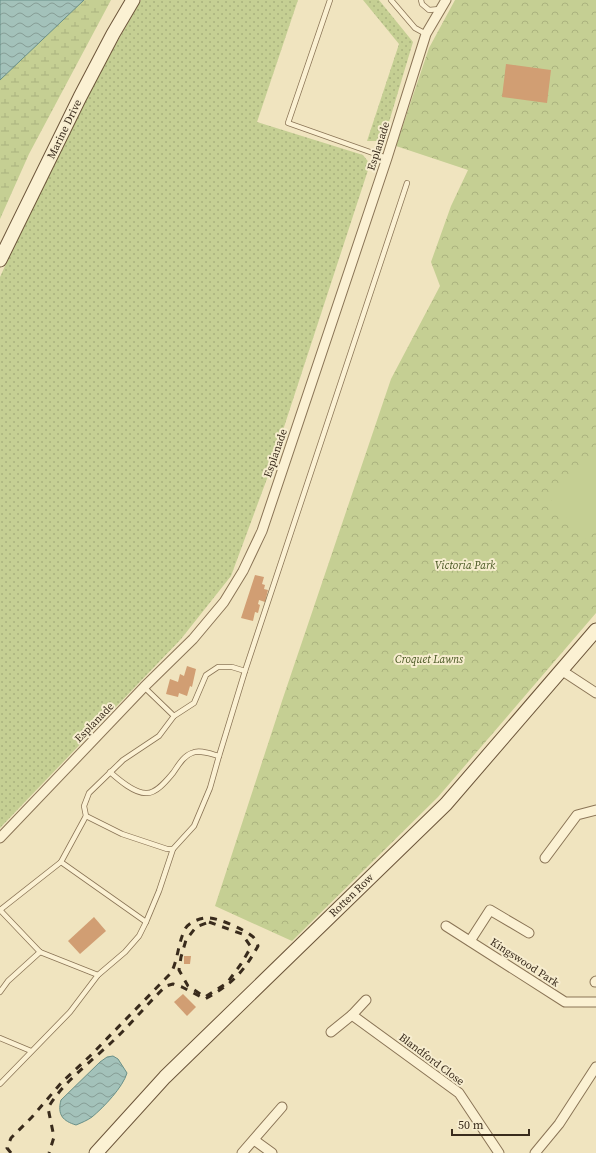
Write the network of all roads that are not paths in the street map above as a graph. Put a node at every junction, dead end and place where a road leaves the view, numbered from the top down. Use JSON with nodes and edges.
{"nodes":[{"id":1,"x":133,"y":0,"type":"edge"},
{"id":2,"x":330,"y":0,"type":"edge"},
{"id":3,"x":391,"y":0,"type":"edge"},
{"id":4,"x":421,"y":0,"type":"edge"},
{"id":5,"x":446,"y":0,"type":"edge"},
{"id":6,"x":442,"y":9,"type":"junction"},
{"id":7,"x":426,"y":34,"type":"junction"},
{"id":8,"x":387,"y":158,"type":"junction"},
{"id":9,"x":407,"y":183,"type":"dead end"},
{"id":10,"x":0,"y":260,"type":"edge"},
{"id":11,"x":596,"y":630,"type":"edge"},
{"id":12,"x":561,"y":670,"type":"junction"},
{"id":13,"x":245,"y":671,"type":"junction"},
{"id":14,"x":144,"y":688,"type":"junction"},
{"id":15,"x":596,"y":693,"type":"edge"},
{"id":16,"x":174,"y":716,"type":"junction"},
{"id":17,"x":219,"y":756,"type":"junction"},
{"id":18,"x":110,"y":772,"type":"junction"},
{"id":19,"x":596,"y":810,"type":"edge"},
{"id":20,"x":86,"y":816,"type":"junction"},
{"id":21,"x":0,"y":838,"type":"edge"},
{"id":22,"x":173,"y":849,"type":"junction"},
{"id":23,"x":546,"y":858,"type":"dead end"},
{"id":24,"x":61,"y":862,"type":"junction"},
{"id":25,"x":0,"y":910,"type":"edge"},
{"id":26,"x":146,"y":922,"type":"junction"},
{"id":27,"x":446,"y":926,"type":"dead end"},
{"id":28,"x":529,"y":933,"type":"dead end"},
{"id":29,"x":470,"y":940,"type":"junction"},
{"id":30,"x":40,"y":952,"type":"junction"},
{"id":31,"x":98,"y":975,"type":"junction"},
{"id":32,"x":0,"y":992,"type":"edge"},
{"id":33,"x":366,"y":1000,"type":"dead end"},
{"id":34,"x":596,"y":1002,"type":"edge"},
{"id":35,"x":352,"y":1015,"type":"junction"},
{"id":36,"x":331,"y":1032,"type":"dead end"},
{"id":37,"x":0,"y":1038,"type":"edge"},
{"id":38,"x":31,"y":1051,"type":"junction"},
{"id":39,"x":596,"y":1067,"type":"edge"},
{"id":40,"x":0,"y":1084,"type":"edge"},
{"id":41,"x":282,"y":1107,"type":"dead end"},
{"id":42,"x":254,"y":1140,"type":"junction"},
{"id":43,"x":96,"y":1153,"type":"edge"},
{"id":44,"x":242,"y":1153,"type":"edge"},
{"id":45,"x":272,"y":1153,"type":"edge"},
{"id":46,"x":499,"y":1153,"type":"edge"},
{"id":47,"x":535,"y":1153,"type":"edge"}],
"edges":[{"from":1,"to":10,"type":"street","name":"Marine Drive"},
{"from":2,"to":8,"type":"lane"},
{"from":3,"to":7,"type":"lane"},
{"from":4,"to":6,"type":"lane"},
{"from":5,"to":6,"type":"street","name":"Esplanade"},
{"from":6,"to":7,"type":"street","name":"Esplanade"},
{"from":7,"to":8,"type":"street","name":"Esplanade"},
{"from":8,"to":14,"type":"street","name":"Esplanade"},
{"from":9,"to":13,"type":"lane"},
{"from":11,"to":12,"type":"street","name":"Rotten Row"},
{"from":12,"to":15,"type":"street"},
{"from":12,"to":43,"type":"street","name":"Rotten Row"},
{"from":13,"to":16,"type":"lane"},
{"from":13,"to":17,"type":"lane"},
{"from":14,"to":16,"type":"lane"},
{"from":14,"to":21,"type":"street","name":"Esplanade"},
{"from":16,"to":18,"type":"lane"},
{"from":17,"to":18,"type":"lane"},
{"from":17,"to":22,"type":"lane"},
{"from":18,"to":20,"type":"lane"},
{"from":19,"to":23,"type":"street"},
{"from":20,"to":22,"type":"lane"},
{"from":20,"to":24,"type":"lane"},
{"from":22,"to":26,"type":"lane"},
{"from":24,"to":25,"type":"lane"},
{"from":24,"to":26,"type":"lane"},
{"from":25,"to":30,"type":"lane"},
{"from":26,"to":31,"type":"lane"},
{"from":27,"to":29,"type":"street","name":"Kingswood Park"},
{"from":28,"to":29,"type":"street"},
{"from":29,"to":34,"type":"street","name":"Kingswood Park"},
{"from":30,"to":31,"type":"lane"},
{"from":30,"to":32,"type":"lane"},
{"from":31,"to":38,"type":"lane"},
{"from":33,"to":35,"type":"street"},
{"from":35,"to":36,"type":"street"},
{"from":35,"to":46,"type":"street","name":"Blandford Close"},
{"from":37,"to":38,"type":"lane"},
{"from":38,"to":40,"type":"lane"},
{"from":39,"to":47,"type":"street"},
{"from":41,"to":42,"type":"street"},
{"from":42,"to":44,"type":"street"},
{"from":42,"to":45,"type":"street"}]}
